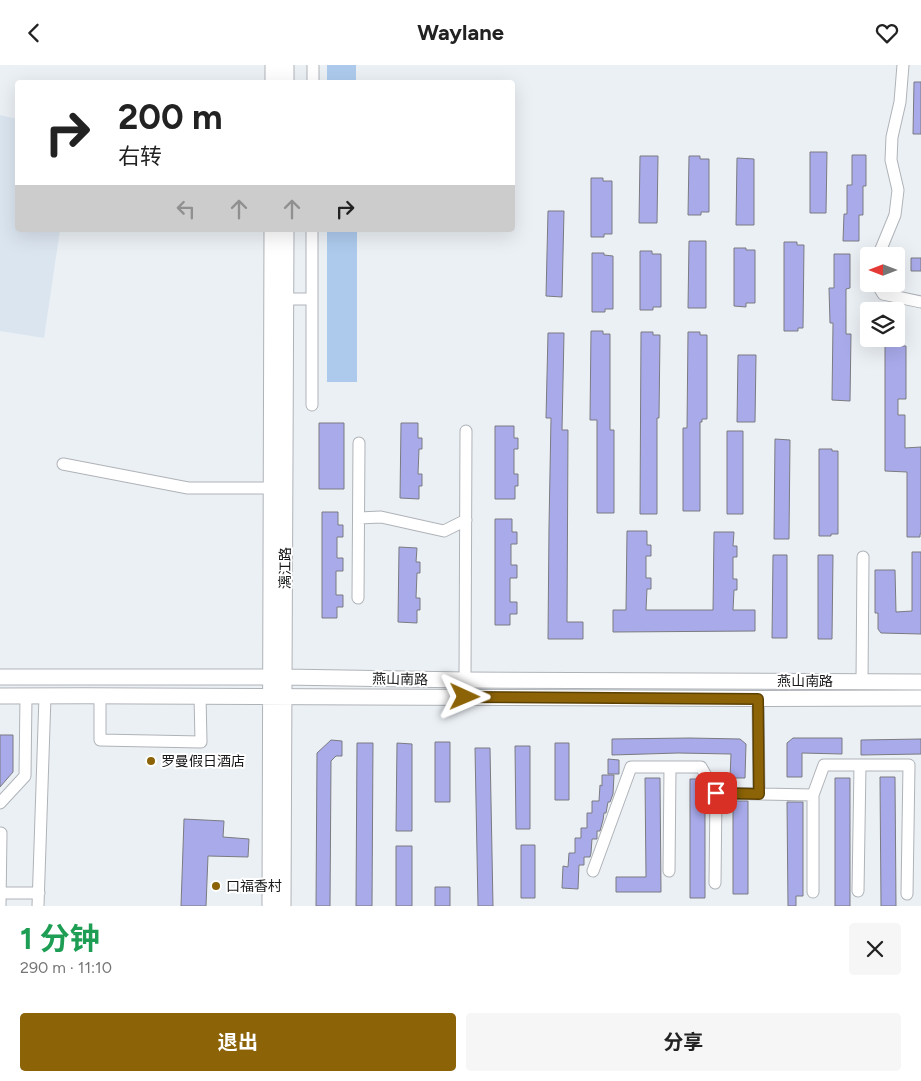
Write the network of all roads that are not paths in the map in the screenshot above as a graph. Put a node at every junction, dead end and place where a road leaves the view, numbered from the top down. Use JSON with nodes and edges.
{"nodes":[{"id":1,"x":273,"y":65,"type":"edge"},
{"id":2,"x":286,"y":65,"type":"edge"},
{"id":3,"x":313,"y":65,"type":"edge"},
{"id":4,"x":903,"y":65,"type":"edge"},
{"id":5,"x":273,"y":80,"type":"edge"},
{"id":6,"x":286,"y":80,"type":"edge"},
{"id":7,"x":313,"y":80,"type":"edge"},
{"id":8,"x":272,"y":232,"type":"edge"},
{"id":9,"x":286,"y":232,"type":"edge"},
{"id":10,"x":312,"y":232,"type":"edge"},
{"id":11,"x":882,"y":247,"type":"edge"},
{"id":12,"x":882,"y":293,"type":"edge"},
{"id":13,"x":285,"y":299,"type":"junction"},
{"id":14,"x":312,"y":299,"type":"junction"},
{"id":15,"x":921,"y":302,"type":"edge"},
{"id":16,"x":312,"y":405,"type":"dead end"},
{"id":17,"x":466,"y":431,"type":"dead end"},
{"id":18,"x":359,"y":443,"type":"dead end"},
{"id":19,"x":63,"y":464,"type":"dead end"},
{"id":20,"x":271,"y":488,"type":"junction"},
{"id":21,"x":359,"y":518,"type":"junction"},
{"id":22,"x":466,"y":520,"type":"junction"},
{"id":23,"x":862,"y":557,"type":"dead end"},
{"id":24,"x":358,"y":598,"type":"dead end"},
{"id":25,"x":0,"y":677,"type":"edge"},
{"id":26,"x":90,"y":677,"type":"junction"},
{"id":27,"x":277,"y":677,"type":"junction"},
{"id":28,"x":465,"y":680,"type":"junction"},
{"id":29,"x":586,"y":680,"type":"junction"},
{"id":30,"x":758,"y":681,"type":"junction"},
{"id":31,"x":862,"y":681,"type":"junction"},
{"id":32,"x":921,"y":682,"type":"edge"},
{"id":33,"x":95,"y":695,"type":"junction"},
{"id":34,"x":200,"y":695,"type":"junction"},
{"id":35,"x":0,"y":696,"type":"edge"},
{"id":36,"x":26,"y":696,"type":"junction"},
{"id":37,"x":45,"y":696,"type":"junction"},
{"id":38,"x":277,"y":696,"type":"junction"},
{"id":39,"x":465,"y":697,"type":"junction"},
{"id":40,"x":586,"y":698,"type":"junction"},
{"id":41,"x":921,"y":698,"type":"edge"},
{"id":42,"x":758,"y":699,"type":"junction"},
{"id":43,"x":860,"y":765,"type":"junction"},
{"id":44,"x":670,"y":767,"type":"junction"},
{"id":45,"x":716,"y":793,"type":"junction"},
{"id":46,"x":759,"y":794,"type":"junction"},
{"id":47,"x":813,"y":795,"type":"junction"},
{"id":48,"x":0,"y":803,"type":"edge"},
{"id":49,"x":1,"y":833,"type":"dead end"},
{"id":50,"x":593,"y":871,"type":"dead end"},
{"id":51,"x":669,"y":871,"type":"dead end"},
{"id":52,"x":715,"y":883,"type":"dead end"},
{"id":53,"x":858,"y":891,"type":"dead end"},
{"id":54,"x":813,"y":892,"type":"dead end"},
{"id":55,"x":0,"y":893,"type":"edge"},
{"id":56,"x":39,"y":893,"type":"junction"},
{"id":57,"x":908,"y":894,"type":"dead end"},
{"id":58,"x":0,"y":906,"type":"edge"},
{"id":59,"x":38,"y":906,"type":"edge"},
{"id":60,"x":270,"y":906,"type":"edge"},
{"id":61,"x":283,"y":906,"type":"edge"}],
"edges":[{"from":1,"to":5,"type":"main road"},
{"from":2,"to":6,"type":"main road"},
{"from":3,"to":7,"type":"street"},
{"from":4,"to":11,"type":"street"},
{"from":8,"to":20,"type":"main road","name":"漓江路"},
{"from":9,"to":13,"type":"main road","name":"漓江路"},
{"from":10,"to":14,"type":"street"},
{"from":12,"to":15,"type":"street"},
{"from":13,"to":14,"type":"street"},
{"from":13,"to":27,"type":"main road","name":"漓江路"},
{"from":14,"to":16,"type":"street"},
{"from":17,"to":22,"type":"street"},
{"from":18,"to":21,"type":"street"},
{"from":19,"to":20,"type":"street"},
{"from":20,"to":27,"type":"main road","name":"漓江路"},
{"from":21,"to":22,"type":"street"},
{"from":21,"to":24,"type":"street"},
{"from":22,"to":28,"type":"street"},
{"from":23,"to":31,"type":"street"},
{"from":25,"to":26,"type":"main road","name":"燕山南路"},
{"from":26,"to":27,"type":"main road","name":"燕山南路"},
{"from":26,"to":33,"type":"main road"},
{"from":27,"to":28,"type":"main road","name":"燕山南路"},
{"from":27,"to":38,"type":"main road","name":"漓江路"},
{"from":28,"to":29,"type":"main road","name":"燕山南路"},
{"from":28,"to":39,"type":"main road"},
{"from":29,"to":30,"type":"main road","name":"燕山南路"},
{"from":29,"to":40,"type":"main road"},
{"from":30,"to":31,"type":"main road","name":"燕山南路"},
{"from":30,"to":42,"type":"main road"},
{"from":31,"to":32,"type":"main road","name":"燕山南路"},
{"from":33,"to":34,"type":"main road","name":"燕山南路"},
{"from":33,"to":34,"type":"street"},
{"from":33,"to":37,"type":"main road","name":"燕山南路"},
{"from":34,"to":38,"type":"main road","name":"燕山南路"},
{"from":35,"to":36,"type":"main road","name":"燕山南路"},
{"from":36,"to":37,"type":"main road","name":"燕山南路"},
{"from":36,"to":48,"type":"street"},
{"from":37,"to":56,"type":"street"},
{"from":38,"to":39,"type":"main road","name":"燕山南路"},
{"from":38,"to":60,"type":"main road","name":"漓江路"},
{"from":38,"to":61,"type":"main road","name":"漓江路"},
{"from":39,"to":40,"type":"main road","name":"燕山南路"},
{"from":40,"to":42,"type":"main road","name":"燕山南路"},
{"from":41,"to":42,"type":"main road","name":"燕山南路"},
{"from":42,"to":46,"type":"street"},
{"from":43,"to":47,"type":"street"},
{"from":43,"to":53,"type":"street"},
{"from":43,"to":57,"type":"street"},
{"from":44,"to":45,"type":"street"},
{"from":44,"to":50,"type":"street"},
{"from":44,"to":51,"type":"street"},
{"from":45,"to":46,"type":"street"},
{"from":45,"to":52,"type":"street"},
{"from":46,"to":47,"type":"street"},
{"from":47,"to":54,"type":"street"},
{"from":49,"to":55,"type":"street"},
{"from":55,"to":56,"type":"street"},
{"from":55,"to":58,"type":"street"},
{"from":56,"to":59,"type":"street"}]}
